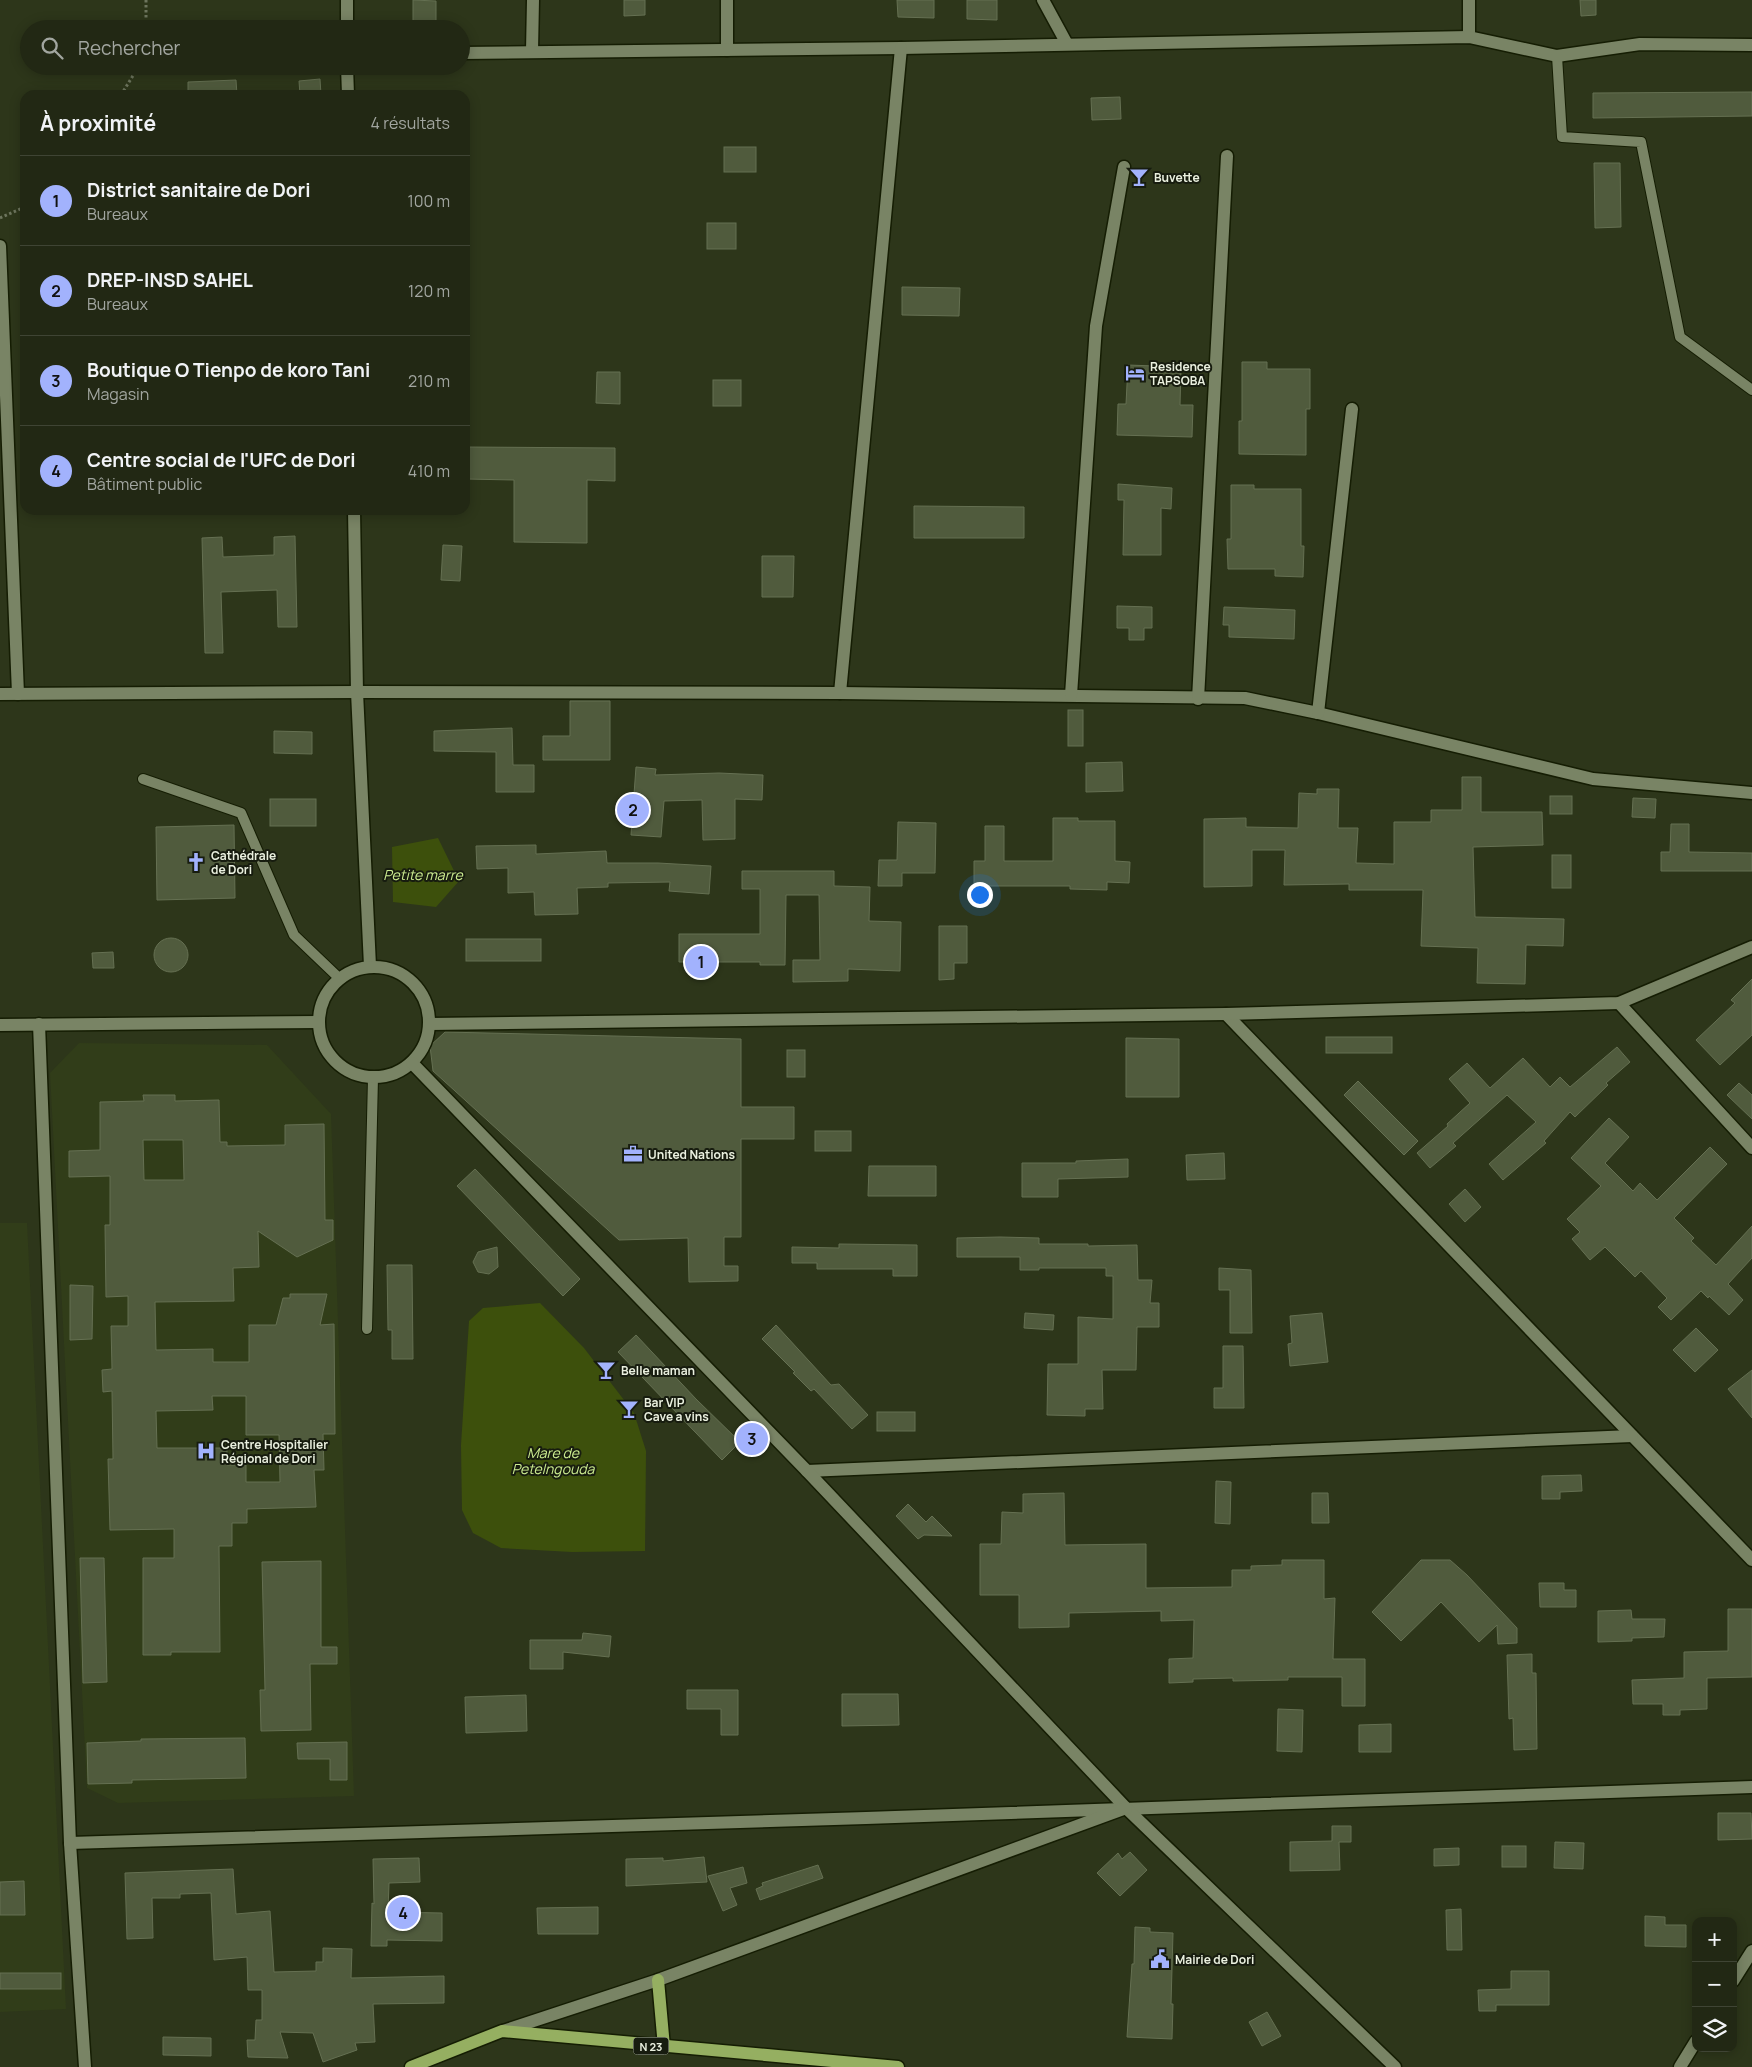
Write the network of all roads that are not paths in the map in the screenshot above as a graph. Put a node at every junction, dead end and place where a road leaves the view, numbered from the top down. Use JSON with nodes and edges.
{"nodes":[{"id":1,"x":347,"y":0,"type":"edge"},
{"id":2,"x":533,"y":0,"type":"edge"},
{"id":3,"x":727,"y":0,"type":"edge"},
{"id":4,"x":1043,"y":0,"type":"edge"},
{"id":5,"x":1469,"y":0,"type":"edge"},
{"id":6,"x":347,"y":20,"type":"edge"},
{"id":7,"x":1469,"y":37,"type":"junction"},
{"id":8,"x":1067,"y":44,"type":"junction"},
{"id":9,"x":1752,"y":45,"type":"edge"},
{"id":10,"x":901,"y":48,"type":"junction"},
{"id":11,"x":727,"y":50,"type":"junction"},
{"id":12,"x":532,"y":51,"type":"junction"},
{"id":13,"x":470,"y":53,"type":"edge"},
{"id":14,"x":1557,"y":56,"type":"junction"},
{"id":15,"x":348,"y":75,"type":"edge"},
{"id":16,"x":348,"y":90,"type":"edge"},
{"id":17,"x":1227,"y":156,"type":"dead end"},
{"id":18,"x":1124,"y":167,"type":"dead end"},
{"id":19,"x":0,"y":246,"type":"edge"},
{"id":20,"x":1752,"y":390,"type":"edge"},
{"id":21,"x":1352,"y":409,"type":"dead end"},
{"id":22,"x":354,"y":515,"type":"edge"},
{"id":23,"x":357,"y":692,"type":"junction"},
{"id":24,"x":840,"y":693,"type":"junction"},
{"id":25,"x":0,"y":694,"type":"edge"},
{"id":26,"x":18,"y":694,"type":"junction"},
{"id":27,"x":1072,"y":695,"type":"junction"},
{"id":28,"x":1198,"y":699,"type":"junction"},
{"id":29,"x":1318,"y":713,"type":"junction"},
{"id":30,"x":143,"y":779,"type":"dead end"},
{"id":31,"x":1752,"y":794,"type":"edge"},
{"id":32,"x":1752,"y":947,"type":"edge"},
{"id":33,"x":370,"y":966,"type":"junction"},
{"id":34,"x":339,"y":978,"type":"junction"},
{"id":35,"x":1619,"y":1003,"type":"junction"},
{"id":36,"x":1226,"y":1014,"type":"junction"},
{"id":37,"x":318,"y":1022,"type":"junction"},
{"id":38,"x":39,"y":1024,"type":"junction"},
{"id":39,"x":430,"y":1024,"type":"junction"},
{"id":40,"x":0,"y":1025,"type":"edge"},
{"id":41,"x":412,"y":1063,"type":"junction"},
{"id":42,"x":373,"y":1078,"type":"junction"},
{"id":43,"x":1752,"y":1148,"type":"edge"},
{"id":44,"x":367,"y":1329,"type":"dead end"},
{"id":45,"x":1632,"y":1436,"type":"junction"},
{"id":46,"x":807,"y":1472,"type":"junction"},
{"id":47,"x":1752,"y":1560,"type":"edge"},
{"id":48,"x":1752,"y":1787,"type":"edge"},
{"id":49,"x":1126,"y":1808,"type":"junction"},
{"id":50,"x":70,"y":1843,"type":"junction"},
{"id":51,"x":1752,"y":1952,"type":"edge"},
{"id":52,"x":1737,"y":1975,"type":"edge"},
{"id":53,"x":658,"y":1980,"type":"junction"},
{"id":54,"x":502,"y":2031,"type":"junction"},
{"id":55,"x":664,"y":2047,"type":"junction"},
{"id":56,"x":1692,"y":2048,"type":"edge"},
{"id":57,"x":85,"y":2067,"type":"edge"},
{"id":58,"x":412,"y":2067,"type":"edge"},
{"id":59,"x":898,"y":2067,"type":"edge"},
{"id":60,"x":1395,"y":2067,"type":"edge"},
{"id":61,"x":1680,"y":2067,"type":"edge"}],
"edges":[{"from":1,"to":6,"type":"street"},
{"from":2,"to":12,"type":"street"},
{"from":3,"to":11,"type":"street"},
{"from":4,"to":8,"type":"street"},
{"from":5,"to":7,"type":"street"},
{"from":7,"to":8,"type":"street"},
{"from":7,"to":14,"type":"street"},
{"from":8,"to":10,"type":"street"},
{"from":9,"to":14,"type":"street"},
{"from":10,"to":11,"type":"street"},
{"from":10,"to":24,"type":"street"},
{"from":11,"to":12,"type":"street"},
{"from":12,"to":13,"type":"street"},
{"from":14,"to":20,"type":"lane"},
{"from":15,"to":16,"type":"street"},
{"from":17,"to":28,"type":"street"},
{"from":18,"to":27,"type":"street"},
{"from":19,"to":26,"type":"street"},
{"from":21,"to":29,"type":"street"},
{"from":22,"to":23,"type":"street"},
{"from":23,"to":24,"type":"street"},
{"from":23,"to":26,"type":"street"},
{"from":23,"to":33,"type":"street"},
{"from":24,"to":27,"type":"street"},
{"from":25,"to":26,"type":"street"},
{"from":27,"to":28,"type":"street"},
{"from":28,"to":29,"type":"street"},
{"from":29,"to":31,"type":"street"},
{"from":30,"to":34,"type":"lane"},
{"from":32,"to":35,"type":"street"},
{"from":33,"to":34,"type":"street"},
{"from":33,"to":39,"type":"street"},
{"from":34,"to":37,"type":"street"},
{"from":35,"to":36,"type":"street"},
{"from":35,"to":43,"type":"street"},
{"from":36,"to":39,"type":"street"},
{"from":36,"to":45,"type":"street"},
{"from":37,"to":38,"type":"street"},
{"from":37,"to":42,"type":"street"},
{"from":38,"to":40,"type":"street"},
{"from":38,"to":50,"type":"street"},
{"from":39,"to":41,"type":"street"},
{"from":41,"to":42,"type":"street"},
{"from":41,"to":46,"type":"street"},
{"from":42,"to":44,"type":"lane"},
{"from":45,"to":46,"type":"street"},
{"from":45,"to":47,"type":"street"},
{"from":46,"to":49,"type":"street"},
{"from":48,"to":49,"type":"street"},
{"from":49,"to":50,"type":"street"},
{"from":49,"to":53,"type":"street"},
{"from":49,"to":60,"type":"street"},
{"from":50,"to":57,"type":"street"},
{"from":51,"to":52,"type":"street"},
{"from":53,"to":54,"type":"street"},
{"from":53,"to":55,"type":"main road"},
{"from":54,"to":55,"type":"main road","number":"N 23"},
{"from":54,"to":58,"type":"main road","number":"N 23"},
{"from":55,"to":59,"type":"main road","number":"N 23"},
{"from":56,"to":61,"type":"street"}]}
